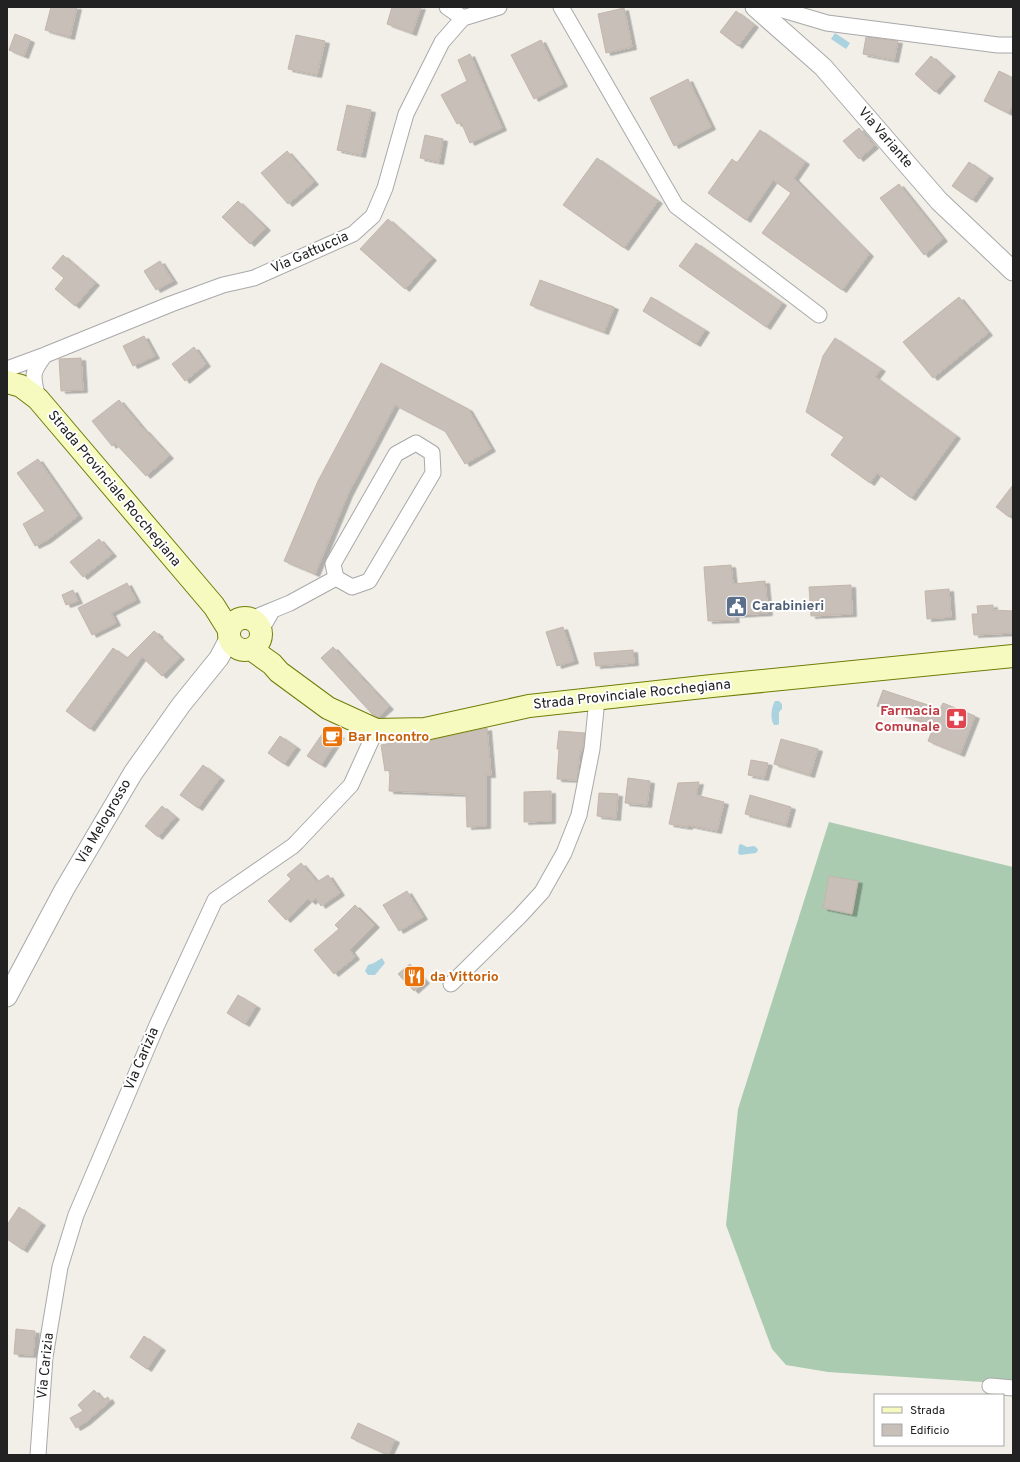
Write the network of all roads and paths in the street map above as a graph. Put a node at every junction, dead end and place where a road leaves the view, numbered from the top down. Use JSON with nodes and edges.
{"nodes":[{"id":1,"x":447,"y":7,"type":"edge"},
{"id":2,"x":499,"y":7,"type":"edge"},
{"id":3,"x":561,"y":7,"type":"edge"},
{"id":4,"x":755,"y":7,"type":"edge"},
{"id":5,"x":773,"y":7,"type":"edge"},
{"id":6,"x":463,"y":18,"type":"junction"},
{"id":7,"x":1013,"y":45,"type":"edge"},
{"id":8,"x":1013,"y":271,"type":"edge"},
{"id":9,"x":819,"y":315,"type":"dead end"},
{"id":10,"x":45,"y":355,"type":"junction"},
{"id":11,"x":10,"y":378,"type":"edge"},
{"id":12,"x":38,"y":399,"type":"junction"},
{"id":13,"x":336,"y":578,"type":"junction"},
{"id":14,"x":245,"y":635,"type":"junction"},
{"id":15,"x":1013,"y":656,"type":"edge"},
{"id":16,"x":597,"y":699,"type":"junction"},
{"id":17,"x":376,"y":730,"type":"junction"},
{"id":18,"x":451,"y":984,"type":"dead end"},
{"id":19,"x":7,"y":997,"type":"edge"},
{"id":20,"x":990,"y":1386,"type":"dead end"},
{"id":21,"x":1013,"y":1388,"type":"edge"},
{"id":22,"x":38,"y":1455,"type":"edge"}],
"edges":[{"from":1,"to":6,"type":"street"},
{"from":2,"to":6,"type":"street"},
{"from":3,"to":9,"type":"street"},
{"from":4,"to":8,"type":"street","name":"Via Variante"},
{"from":5,"to":7,"type":"street"},
{"from":6,"to":10,"type":"street","name":"Via Gattuccia"},
{"from":10,"to":11,"type":"street","name":"Via Gattuccia"},
{"from":10,"to":12,"type":"street"},
{"from":11,"to":12,"type":"main road","name":"Strada Provinciale Rocchegiana"},
{"from":12,"to":14,"type":"main road","name":"Strada Provinciale Rocchegiana"},
{"from":13,"to":13,"type":"street"},
{"from":13,"to":14,"type":"street"},
{"from":14,"to":17,"type":"main road","name":"Strada Provinciale Rocchegiana"},
{"from":14,"to":19,"type":"street","name":"Via Melogrosso"},
{"from":15,"to":16,"type":"main road","name":"Strada Provinciale Rocchegiana"},
{"from":16,"to":17,"type":"main road","name":"Strada Provinciale Rocchegiana"},
{"from":16,"to":18,"type":"street"},
{"from":17,"to":22,"type":"street","name":"Via Carizia"},
{"from":20,"to":21,"type":"street"}]}
